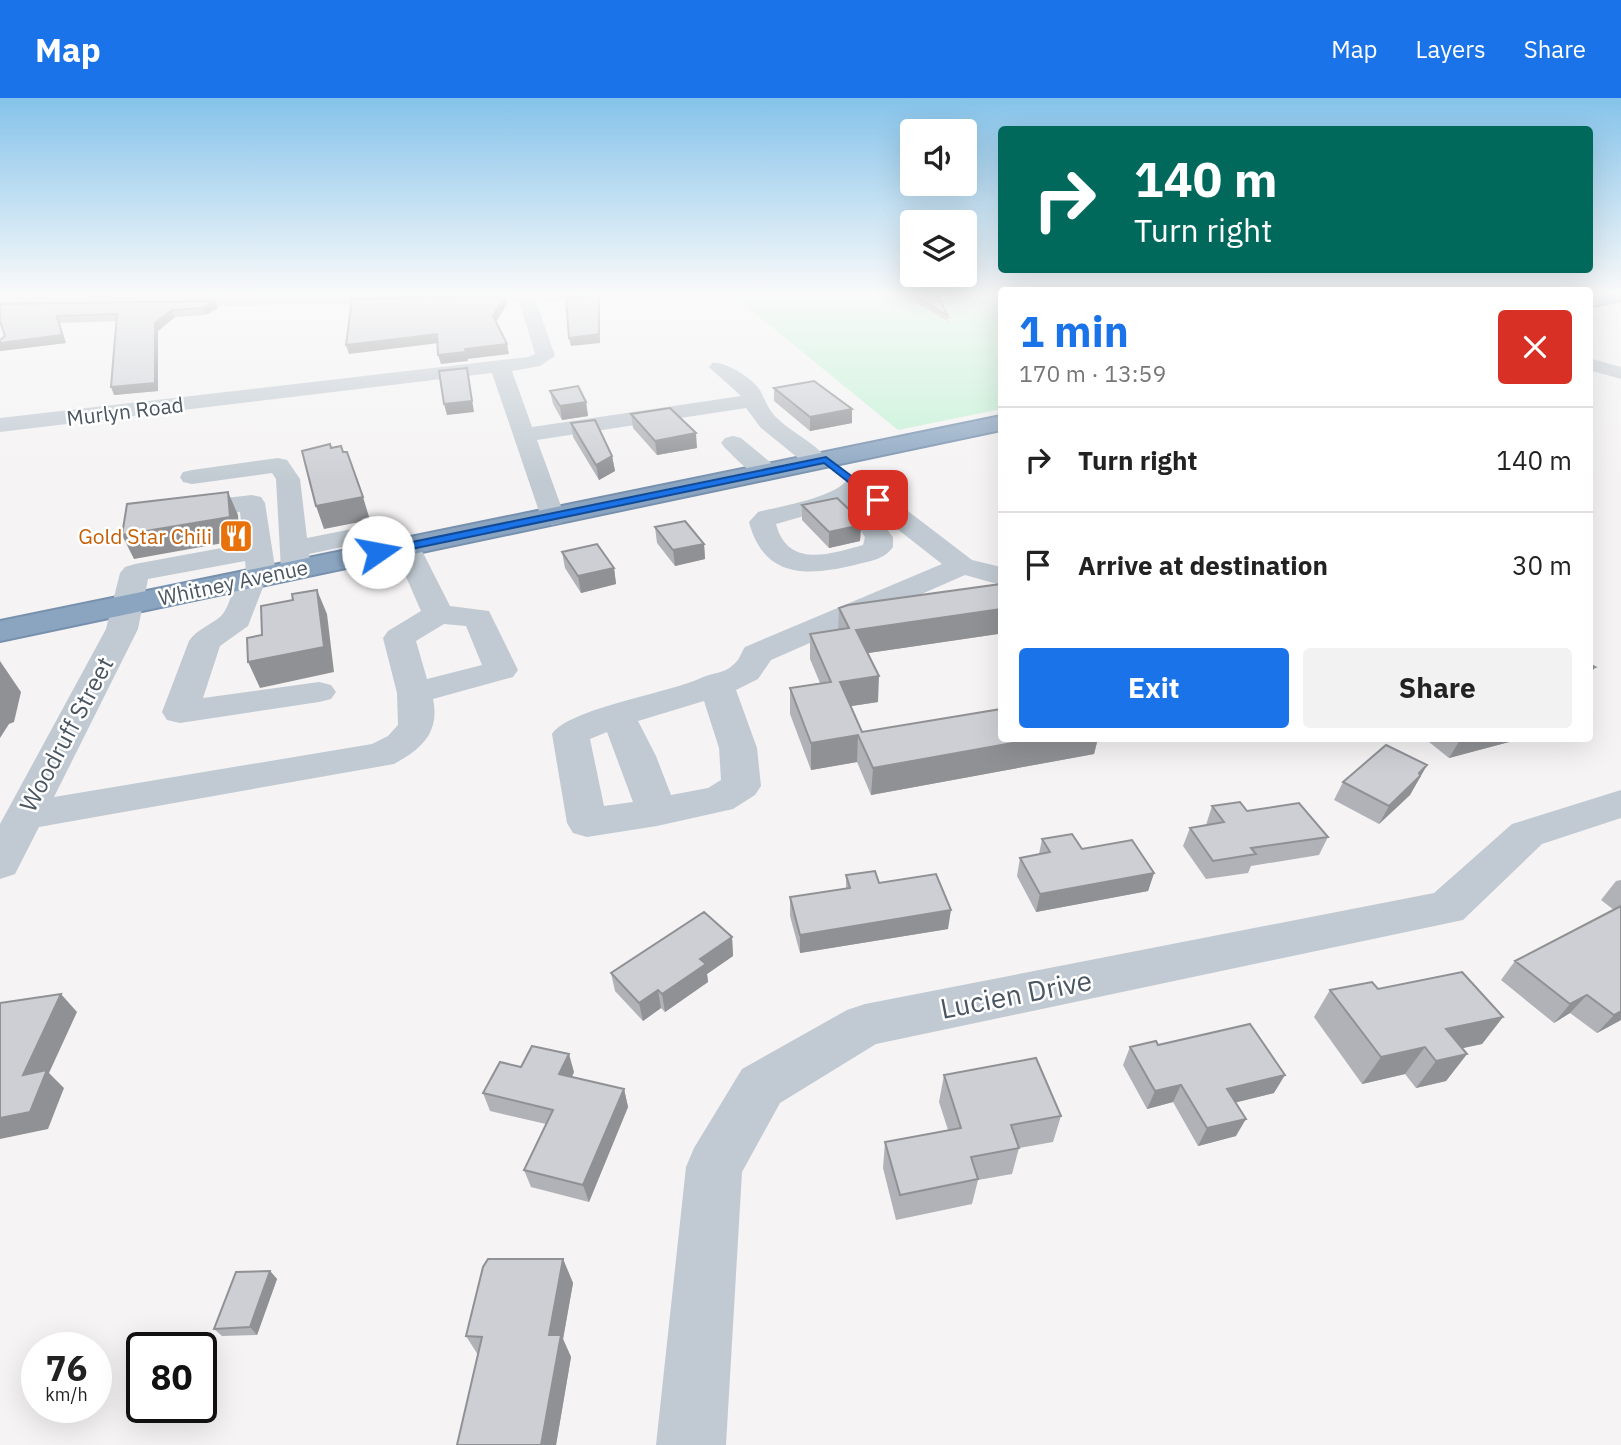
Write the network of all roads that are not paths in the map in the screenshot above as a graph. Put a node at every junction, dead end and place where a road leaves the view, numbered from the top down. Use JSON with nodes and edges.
{"nodes":[{"id":1,"x":545,"y":356,"type":"edge"},
{"id":2,"x":1593,"y":365,"type":"edge"},
{"id":3,"x":500,"y":366,"type":"junction"},
{"id":4,"x":719,"y":366,"type":"dead end"},
{"id":5,"x":1621,"y":373,"type":"edge"},
{"id":6,"x":752,"y":401,"type":"junction"},
{"id":7,"x":998,"y":424,"type":"edge"},
{"id":8,"x":0,"y":425,"type":"edge"},
{"id":9,"x":524,"y":435,"type":"junction"},
{"id":10,"x":733,"y":443,"type":"dead end"},
{"id":11,"x":821,"y":461,"type":"junction"},
{"id":12,"x":766,"y":472,"type":"junction"},
{"id":13,"x":192,"y":477,"type":"dead end"},
{"id":14,"x":151,"y":514,"type":"edge"},
{"id":15,"x":552,"y":517,"type":"junction"},
{"id":16,"x":392,"y":550,"type":"junction"},
{"id":17,"x":295,"y":559,"type":"junction"},
{"id":18,"x":962,"y":566,"type":"junction"},
{"id":19,"x":257,"y":568,"type":"junction"},
{"id":20,"x":998,"y":575,"type":"edge"},
{"id":21,"x":132,"y":589,"type":"junction"},
{"id":22,"x":438,"y":614,"type":"junction"},
{"id":23,"x":0,"y":631,"type":"edge"},
{"id":24,"x":716,"y":684,"type":"junction"},
{"id":25,"x":319,"y":692,"type":"dead end"},
{"id":26,"x":414,"y":694,"type":"junction"},
{"id":27,"x":617,"y":715,"type":"junction"},
{"id":28,"x":1621,"y":804,"type":"edge"},
{"id":29,"x":657,"y":813,"type":"junction"},
{"id":30,"x":24,"y":816,"type":"junction"},
{"id":31,"x":0,"y":863,"type":"edge"},
{"id":32,"x":691,"y":1445,"type":"edge"}],
"edges":[{"from":1,"to":3,"type":"street","name":"Murlyn Road"},
{"from":2,"to":5,"type":"street"},
{"from":3,"to":8,"type":"street","name":"Murlyn Road"},
{"from":3,"to":9,"type":"street"},
{"from":4,"to":6,"type":"street"},
{"from":6,"to":9,"type":"street"},
{"from":6,"to":11,"type":"street"},
{"from":7,"to":11,"type":"highway"},
{"from":9,"to":15,"type":"street"},
{"from":10,"to":12,"type":"street"},
{"from":11,"to":12,"type":"highway"},
{"from":11,"to":18,"type":"street"},
{"from":12,"to":15,"type":"highway"},
{"from":13,"to":17,"type":"street"},
{"from":14,"to":19,"type":"street"},
{"from":15,"to":16,"type":"highway"},
{"from":16,"to":17,"type":"street"},
{"from":16,"to":22,"type":"street"},
{"from":17,"to":19,"type":"highway","name":"Whitney Avenue"},
{"from":18,"to":20,"type":"street"},
{"from":18,"to":24,"type":"street"},
{"from":19,"to":21,"type":"street"},
{"from":19,"to":25,"type":"street"},
{"from":21,"to":23,"type":"highway","name":"Whitney Avenue"},
{"from":21,"to":30,"type":"street","name":"Woodruff Street"},
{"from":22,"to":26,"type":"street"},
{"from":22,"to":26,"type":"street"},
{"from":24,"to":27,"type":"street"},
{"from":24,"to":29,"type":"street"},
{"from":26,"to":30,"type":"street"},
{"from":27,"to":29,"type":"street"},
{"from":27,"to":29,"type":"street"},
{"from":28,"to":32,"type":"street","name":"Lucien Drive"},
{"from":30,"to":31,"type":"street","name":"Woodruff Street"}]}
